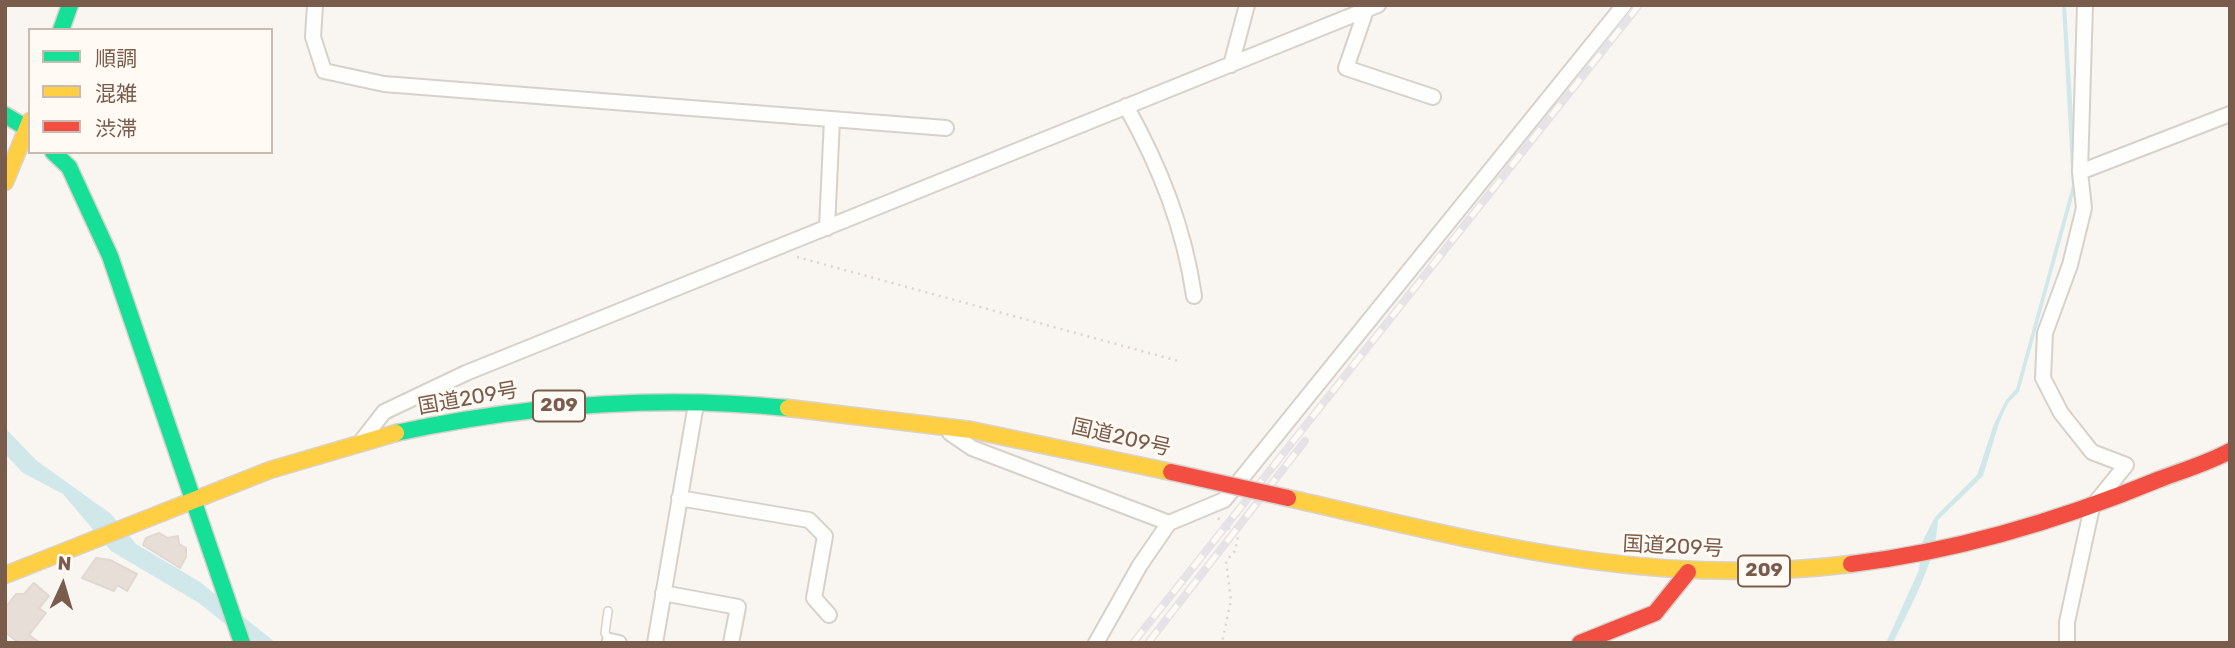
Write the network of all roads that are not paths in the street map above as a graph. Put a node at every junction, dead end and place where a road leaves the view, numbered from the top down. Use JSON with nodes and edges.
{"nodes":[{"id":1,"x":70,"y":5,"type":"edge"},
{"id":2,"x":315,"y":5,"type":"edge"},
{"id":3,"x":1247,"y":5,"type":"edge"},
{"id":4,"x":1624,"y":5,"type":"edge"},
{"id":5,"x":2085,"y":5,"type":"edge"},
{"id":6,"x":1372,"y":8,"type":"edge"},
{"id":7,"x":62,"y":28,"type":"edge"},
{"id":8,"x":1231,"y":65,"type":"junction"},
{"id":9,"x":1433,"y":97,"type":"dead end"},
{"id":10,"x":1126,"y":106,"type":"junction"},
{"id":11,"x":2230,"y":114,"type":"edge"},
{"id":12,"x":5,"y":115,"type":"edge"},
{"id":13,"x":832,"y":118,"type":"junction"},
{"id":14,"x":28,"y":126,"type":"edge"},
{"id":15,"x":946,"y":128,"type":"dead end"},
{"id":16,"x":28,"y":129,"type":"edge"},
{"id":17,"x":55,"y":154,"type":"edge"},
{"id":18,"x":2080,"y":172,"type":"junction"},
{"id":19,"x":5,"y":182,"type":"edge"},
{"id":20,"x":827,"y":228,"type":"junction"},
{"id":21,"x":1194,"y":296,"type":"dead end"},
{"id":22,"x":696,"y":404,"type":"junction"},
{"id":23,"x":938,"y":425,"type":"junction"},
{"id":24,"x":362,"y":441,"type":"junction"},
{"id":25,"x":2230,"y":451,"type":"edge"},
{"id":26,"x":680,"y":498,"type":"junction"},
{"id":27,"x":192,"y":500,"type":"junction"},
{"id":28,"x":2092,"y":507,"type":"junction"},
{"id":29,"x":1169,"y":523,"type":"junction"},
{"id":30,"x":1688,"y":572,"type":"junction"},
{"id":31,"x":5,"y":575,"type":"edge"},
{"id":32,"x":663,"y":593,"type":"junction"},
{"id":33,"x":608,"y":611,"type":"dead end"},
{"id":34,"x":828,"y":615,"type":"dead end"},
{"id":35,"x":613,"y":642,"type":"edge"},
{"id":36,"x":242,"y":643,"type":"edge"},
{"id":37,"x":655,"y":643,"type":"edge"},
{"id":38,"x":731,"y":643,"type":"edge"},
{"id":39,"x":1096,"y":643,"type":"edge"},
{"id":40,"x":1580,"y":643,"type":"edge"},
{"id":41,"x":2067,"y":643,"type":"edge"}],
"edges":[{"from":1,"to":7,"type":"main road"},
{"from":2,"to":13,"type":"street"},
{"from":3,"to":8,"type":"street"},
{"from":4,"to":29,"type":"street"},
{"from":5,"to":18,"type":"street"},
{"from":6,"to":8,"type":"street"},
{"from":6,"to":9,"type":"street"},
{"from":8,"to":10,"type":"street"},
{"from":10,"to":20,"type":"street"},
{"from":10,"to":21,"type":"street"},
{"from":11,"to":18,"type":"street"},
{"from":12,"to":14,"type":"main road"},
{"from":13,"to":15,"type":"street"},
{"from":13,"to":20,"type":"street"},
{"from":16,"to":19,"type":"main road"},
{"from":17,"to":27,"type":"main road"},
{"from":18,"to":28,"type":"street"},
{"from":20,"to":24,"type":"street"},
{"from":22,"to":23,"type":"main road","name":"国道209号","number":"209"},
{"from":22,"to":24,"type":"main road","name":"国道209号","number":"209"},
{"from":22,"to":26,"type":"street"},
{"from":23,"to":29,"type":"street"},
{"from":23,"to":30,"type":"main road","name":"国道209号","number":"209","bridge":true},
{"from":24,"to":27,"type":"main road","name":"国道209号","number":"209"},
{"from":25,"to":28,"type":"main road","name":"国道209号","number":"209"},
{"from":26,"to":32,"type":"street"},
{"from":26,"to":34,"type":"street"},
{"from":27,"to":31,"type":"main road","name":"国道209号","number":"209"},
{"from":27,"to":36,"type":"main road"},
{"from":28,"to":30,"type":"main road","name":"国道209号","number":"209"},
{"from":28,"to":41,"type":"street"},
{"from":29,"to":39,"type":"street"},
{"from":30,"to":40,"type":"main road"},
{"from":32,"to":37,"type":"street"},
{"from":32,"to":38,"type":"street"},
{"from":33,"to":35,"type":"lane"}]}
